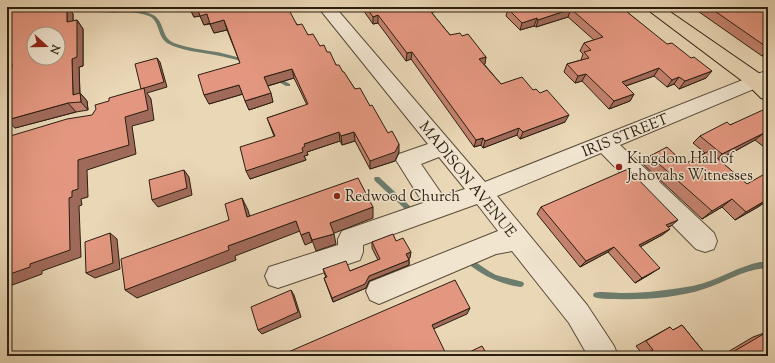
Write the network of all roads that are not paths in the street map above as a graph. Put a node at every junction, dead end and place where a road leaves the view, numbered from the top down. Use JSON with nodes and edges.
{"nodes":[{"id":1,"x":326,"y":7,"type":"edge"},
{"id":2,"x":652,"y":7,"type":"edge"},
{"id":3,"x":765,"y":84,"type":"edge"},
{"id":4,"x":604,"y":143,"type":"junction"},
{"id":5,"x":443,"y":147,"type":"junction"},
{"id":6,"x":481,"y":193,"type":"junction"},
{"id":7,"x":438,"y":208,"type":"junction"},
{"id":8,"x":517,"y":239,"type":"junction"},
{"id":9,"x":706,"y":241,"type":"dead end"},
{"id":10,"x":278,"y":276,"type":"dead end"},
{"id":11,"x":380,"y":291,"type":"dead end"},
{"id":12,"x":604,"y":356,"type":"edge"}],
"edges":[{"from":1,"to":5,"type":"street","name":"MADISON AVENUE"},
{"from":2,"to":3,"type":"main road"},
{"from":3,"to":4,"type":"street","name":"IRIS STREET"},
{"from":4,"to":6,"type":"street","name":"IRIS STREET"},
{"from":4,"to":9,"type":"street"},
{"from":5,"to":6,"type":"street","name":"MADISON AVENUE"},
{"from":5,"to":7,"type":"street"},
{"from":6,"to":7,"type":"street","name":"IRIS STREET"},
{"from":6,"to":8,"type":"street","name":"MADISON AVENUE"},
{"from":7,"to":10,"type":"street","name":"IRIS STREET"},
{"from":8,"to":11,"type":"street"},
{"from":8,"to":12,"type":"street","name":"MADISON AVENUE"}]}
